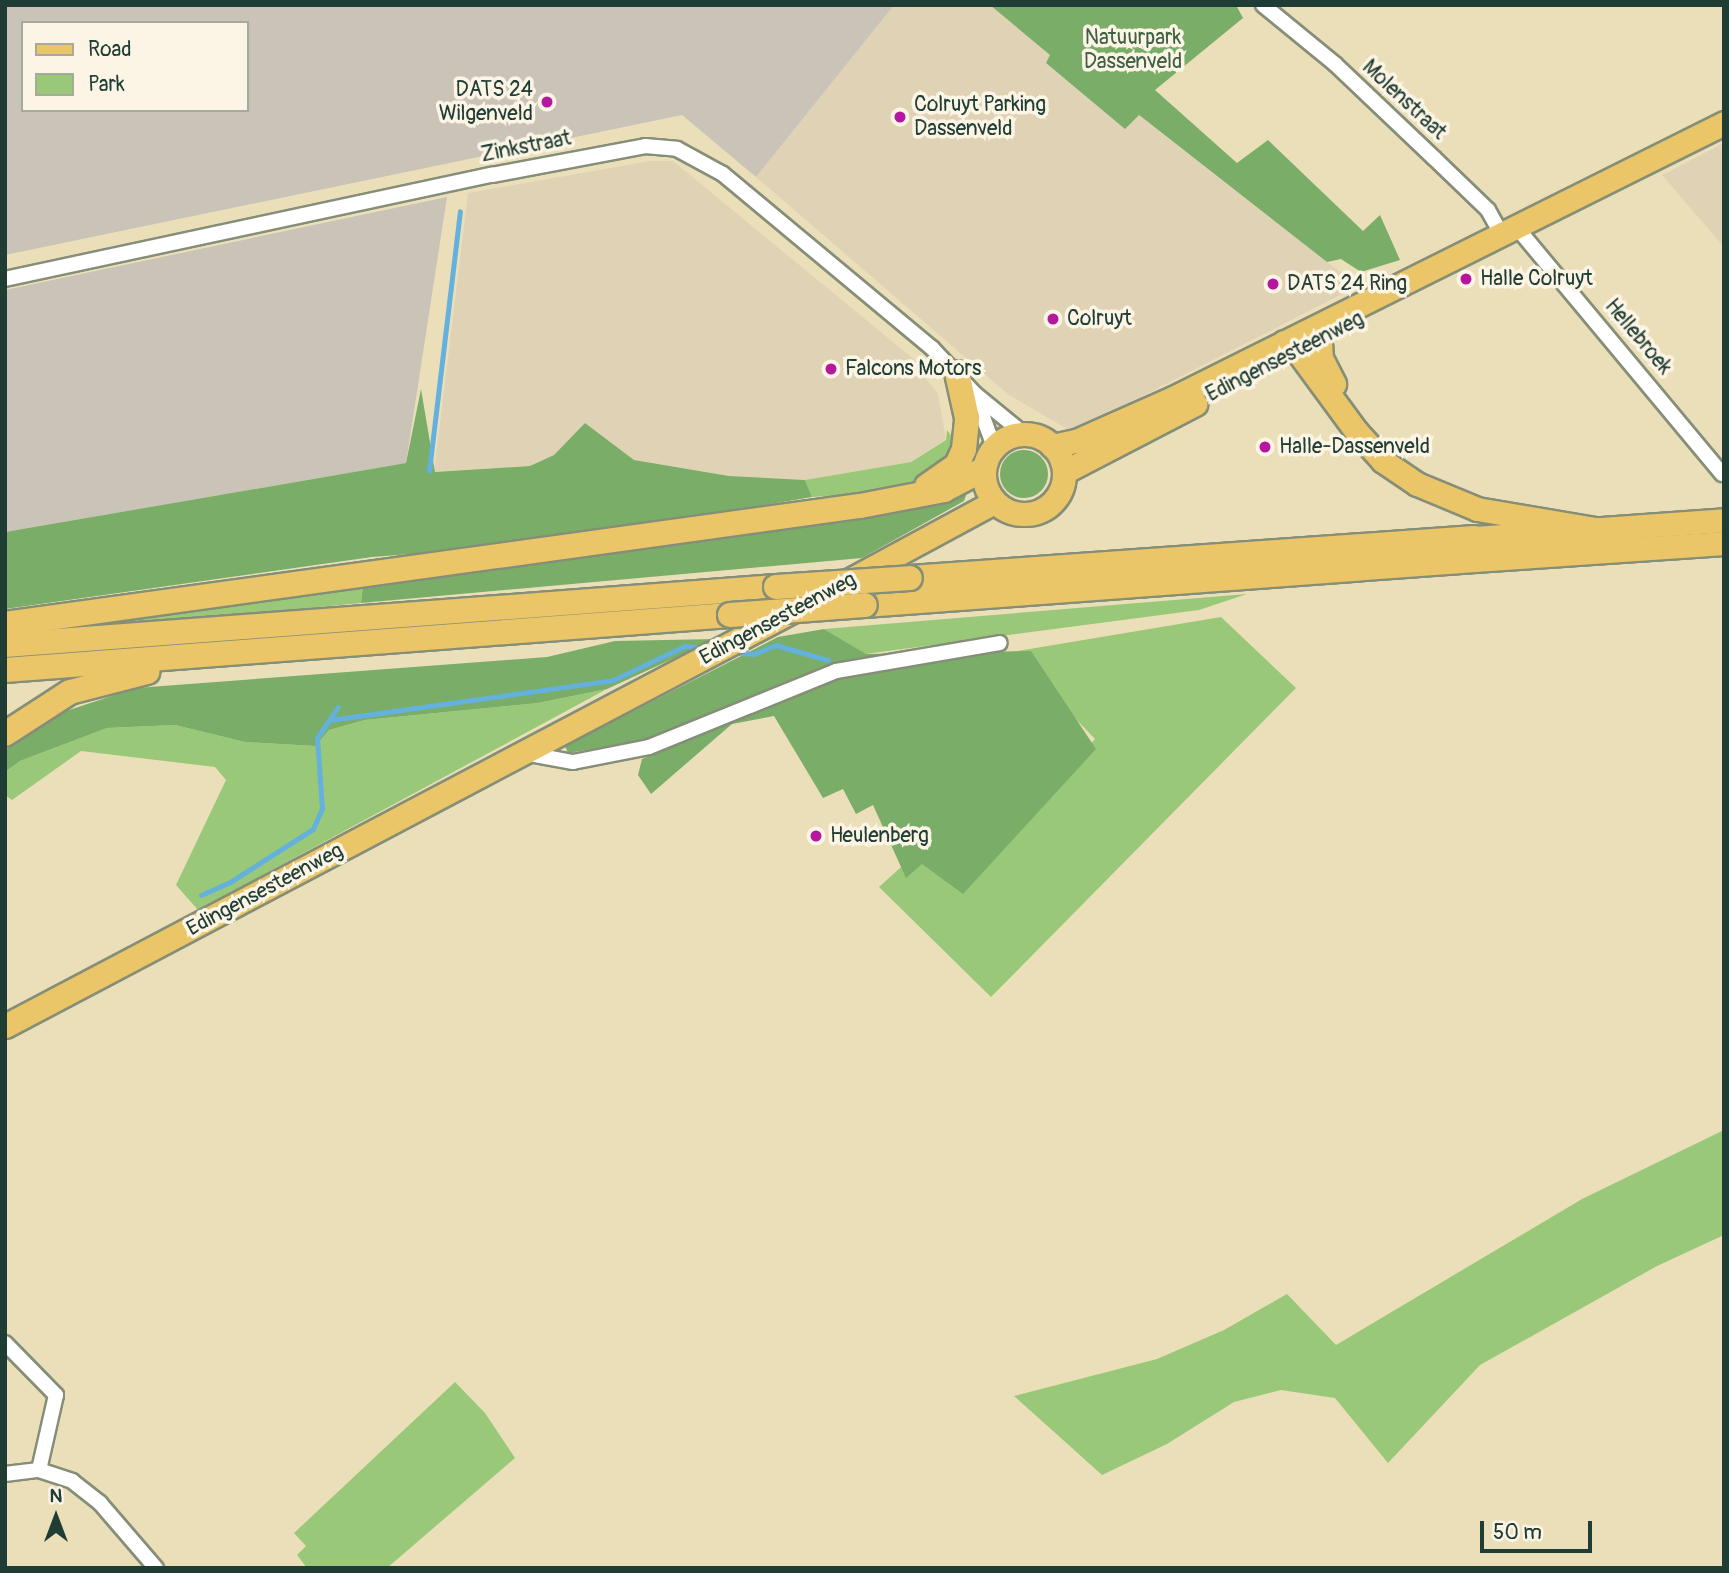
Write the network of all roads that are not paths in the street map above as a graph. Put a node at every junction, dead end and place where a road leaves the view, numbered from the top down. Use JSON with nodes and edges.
{"nodes":[{"id":1,"x":1263,"y":5,"type":"edge"},
{"id":2,"x":1724,"y":123,"type":"edge"},
{"id":3,"x":1511,"y":233,"type":"junction"},
{"id":4,"x":5,"y":279,"type":"edge"},
{"id":5,"x":1320,"y":341,"type":"junction"},
{"id":6,"x":1291,"y":347,"type":"junction"},
{"id":7,"x":957,"y":373,"type":"junction"},
{"id":8,"x":975,"y":394,"type":"junction"},
{"id":9,"x":1356,"y":431,"type":"junction"},
{"id":10,"x":1024,"y":434,"type":"junction"},
{"id":11,"x":1052,"y":446,"type":"junction"},
{"id":12,"x":989,"y":458,"type":"junction"},
{"id":13,"x":1064,"y":472,"type":"junction"},
{"id":14,"x":1722,"y":474,"type":"dead end"},
{"id":15,"x":906,"y":496,"type":"junction"},
{"id":16,"x":994,"y":502,"type":"junction"},
{"id":17,"x":1724,"y":520,"type":"edge"},
{"id":18,"x":1601,"y":530,"type":"junction"},
{"id":19,"x":1724,"y":542,"type":"edge"},
{"id":20,"x":1475,"y":549,"type":"junction"},
{"id":21,"x":5,"y":625,"type":"edge"},
{"id":22,"x":1000,"y":643,"type":"dead end"},
{"id":23,"x":5,"y":645,"type":"edge"},
{"id":24,"x":204,"y":654,"type":"junction"},
{"id":25,"x":5,"y":670,"type":"edge"},
{"id":26,"x":5,"y":734,"type":"edge"},
{"id":27,"x":524,"y":753,"type":"junction"},
{"id":28,"x":5,"y":1026,"type":"edge"},
{"id":29,"x":5,"y":1343,"type":"edge"},
{"id":30,"x":39,"y":1469,"type":"junction"},
{"id":31,"x":5,"y":1474,"type":"edge"},
{"id":32,"x":156,"y":1568,"type":"edge"}],
"edges":[{"from":1,"to":3,"type":"street","name":"Molenstraat"},
{"from":2,"to":3,"type":"main road","name":"Edingensesteenweg"},
{"from":3,"to":5,"type":"main road","name":"Edingensesteenweg"},
{"from":3,"to":6,"type":"main road","name":"Edingensesteenweg"},
{"from":3,"to":14,"type":"street","name":"Hellebroek"},
{"from":4,"to":7,"type":"street","name":"Zinkstraat"},
{"from":5,"to":6,"type":"main road","name":"Edingensesteenweg"},
{"from":5,"to":9,"type":"main road"},
{"from":6,"to":9,"type":"main road"},
{"from":6,"to":11,"type":"main road","name":"Edingensesteenweg"},
{"from":6,"to":13,"type":"main road","name":"Edingensesteenweg"},
{"from":7,"to":8,"type":"street","name":"Zinkstraat"},
{"from":7,"to":15,"type":"highway"},
{"from":8,"to":10,"type":"street","name":"Zinkstraat"},
{"from":8,"to":12,"type":"street","name":"Zinkstraat"},
{"from":9,"to":18,"type":"main road"},
{"from":10,"to":11,"type":"main road"},
{"from":10,"to":12,"type":"main road"},
{"from":11,"to":13,"type":"main road"},
{"from":12,"to":15,"type":"highway"},
{"from":12,"to":16,"type":"main road"},
{"from":13,"to":16,"type":"main road"},
{"from":15,"to":21,"type":"highway"},
{"from":16,"to":27,"type":"main road","name":"Edingensesteenweg"},
{"from":17,"to":18,"type":"main road"},
{"from":18,"to":20,"type":"main road"},
{"from":19,"to":20,"type":"main road"},
{"from":20,"to":23,"type":"highway","bridge":true},
{"from":20,"to":24,"type":"highway","bridge":true},
{"from":22,"to":27,"type":"street"},
{"from":24,"to":25,"type":"highway"},
{"from":24,"to":26,"type":"highway"},
{"from":27,"to":28,"type":"main road","name":"Edingensesteenweg"},
{"from":29,"to":30,"type":"street"},
{"from":30,"to":31,"type":"street"},
{"from":30,"to":32,"type":"street"}]}
